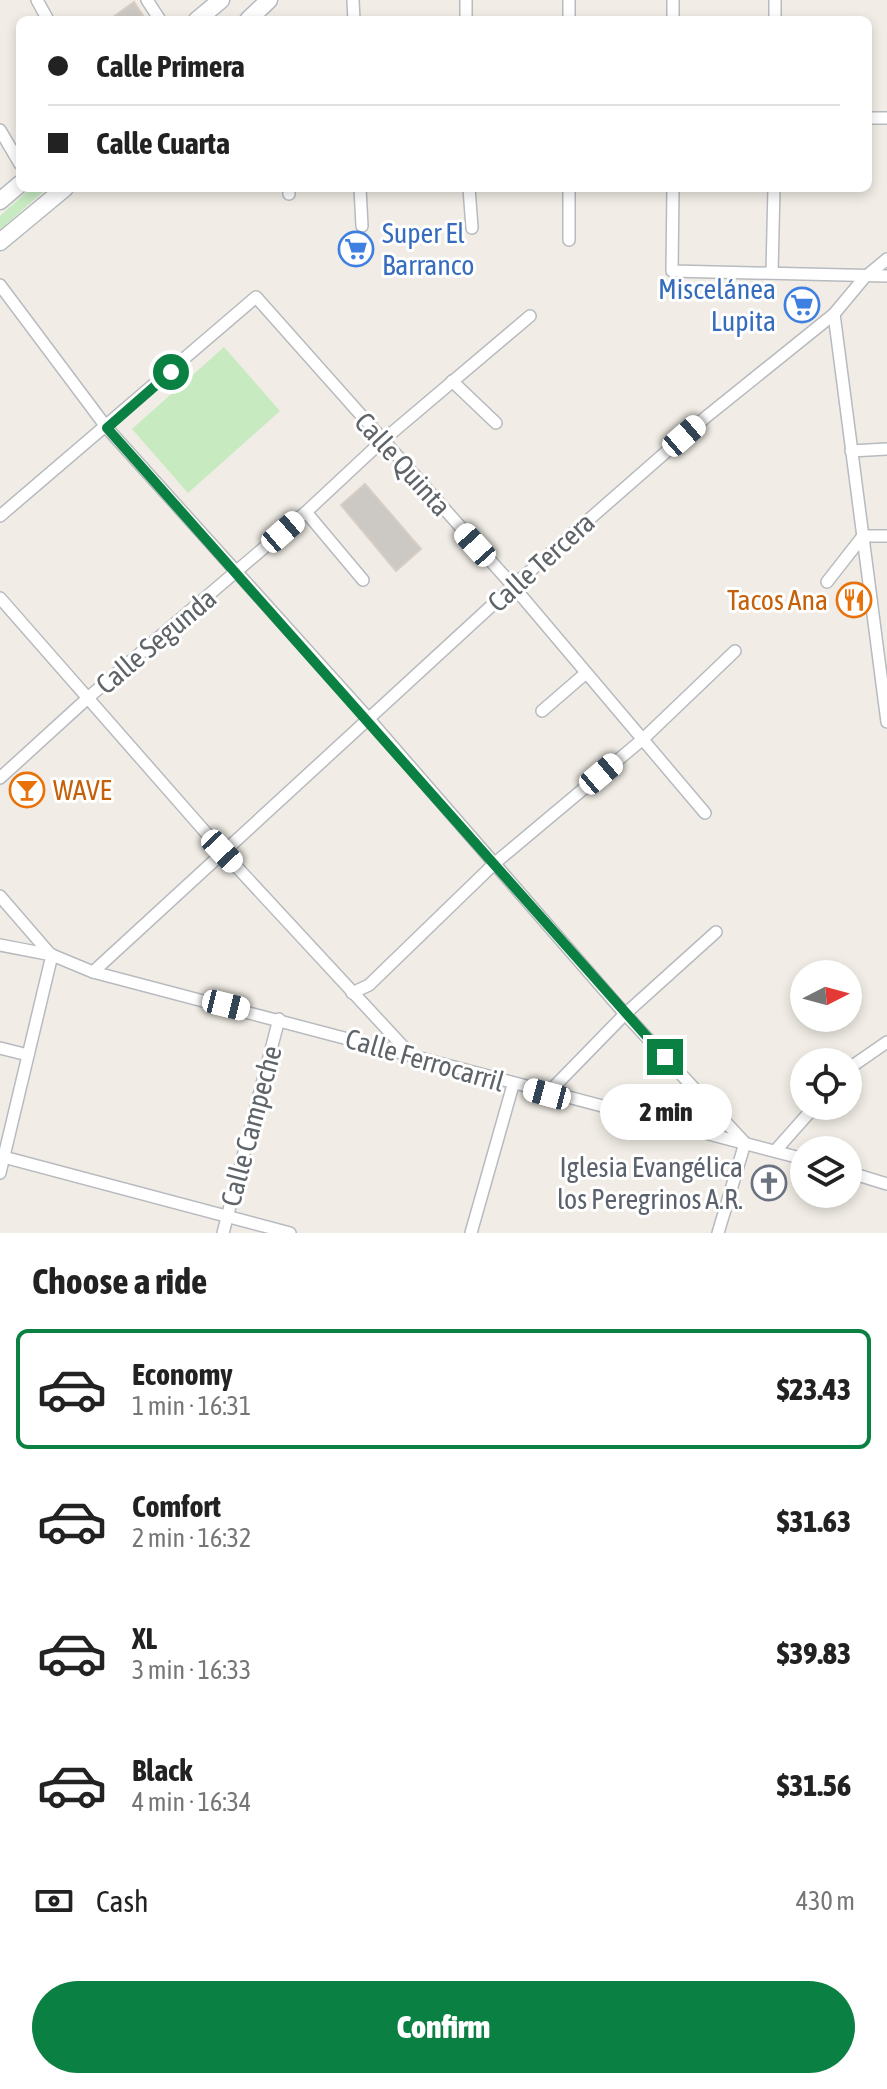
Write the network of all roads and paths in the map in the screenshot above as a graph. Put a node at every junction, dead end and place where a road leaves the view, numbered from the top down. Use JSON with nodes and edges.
{"nodes":[{"id":1,"x":221,"y":0,"type":"edge"},
{"id":2,"x":269,"y":0,"type":"edge"},
{"id":3,"x":202,"y":16,"type":"edge"},
{"id":4,"x":252,"y":16,"type":"edge"},
{"id":5,"x":0,"y":130,"type":"edge"},
{"id":6,"x":16,"y":157,"type":"edge"},
{"id":7,"x":16,"y":187,"type":"edge"},
{"id":8,"x":60,"y":192,"type":"edge"},
{"id":9,"x":360,"y":192,"type":"edge"},
{"id":10,"x":469,"y":192,"type":"edge"},
{"id":11,"x":569,"y":192,"type":"edge"},
{"id":12,"x":673,"y":192,"type":"edge"},
{"id":13,"x":774,"y":192,"type":"edge"},
{"id":14,"x":0,"y":201,"type":"edge"},
{"id":15,"x":362,"y":226,"type":"dead end"},
{"id":16,"x":472,"y":228,"type":"dead end"},
{"id":17,"x":569,"y":240,"type":"dead end"},
{"id":18,"x":0,"y":242,"type":"edge"},
{"id":19,"x":887,"y":259,"type":"edge"},
{"id":20,"x":772,"y":272,"type":"junction"},
{"id":21,"x":887,"y":276,"type":"edge"},
{"id":22,"x":864,"y":278,"type":"junction"},
{"id":23,"x":0,"y":285,"type":"edge"},
{"id":24,"x":834,"y":314,"type":"junction"},
{"id":25,"x":530,"y":316,"type":"dead end"},
{"id":26,"x":452,"y":381,"type":"junction"},
{"id":27,"x":496,"y":423,"type":"dead end"},
{"id":28,"x":107,"y":428,"type":"junction"},
{"id":29,"x":381,"y":442,"type":"junction"},
{"id":30,"x":887,"y":449,"type":"edge"},
{"id":31,"x":851,"y":451,"type":"junction"},
{"id":32,"x":306,"y":512,"type":"junction"},
{"id":33,"x":0,"y":516,"type":"edge"},
{"id":34,"x":863,"y":536,"type":"junction"},
{"id":35,"x":887,"y":536,"type":"edge"},
{"id":36,"x":236,"y":573,"type":"junction"},
{"id":37,"x":363,"y":580,"type":"dead end"},
{"id":38,"x":827,"y":582,"type":"dead end"},
{"id":39,"x":513,"y":586,"type":"junction"},
{"id":40,"x":0,"y":598,"type":"edge"},
{"id":41,"x":887,"y":619,"type":"edge"},
{"id":42,"x":873,"y":620,"type":"junction"},
{"id":43,"x":735,"y":651,"type":"dead end"},
{"id":44,"x":586,"y":673,"type":"junction"},
{"id":45,"x":90,"y":696,"type":"junction"},
{"id":46,"x":886,"y":705,"type":"edge"},
{"id":47,"x":542,"y":711,"type":"dead end"},
{"id":48,"x":368,"y":718,"type":"junction"},
{"id":49,"x":887,"y":722,"type":"edge"},
{"id":50,"x":643,"y":739,"type":"junction"},
{"id":51,"x":0,"y":778,"type":"edge"},
{"id":52,"x":705,"y":813,"type":"dead end"},
{"id":53,"x":222,"y":851,"type":"junction"},
{"id":54,"x":495,"y":863,"type":"junction"},
{"id":55,"x":0,"y":896,"type":"edge"},
{"id":56,"x":716,"y":932,"type":"dead end"},
{"id":57,"x":0,"y":945,"type":"edge"},
{"id":58,"x":52,"y":955,"type":"junction"},
{"id":59,"x":93,"y":972,"type":"junction"},
{"id":60,"x":352,"y":993,"type":"junction"},
{"id":61,"x":625,"y":1014,"type":"junction"},
{"id":62,"x":279,"y":1019,"type":"junction"},
{"id":63,"x":887,"y":1042,"type":"edge"},
{"id":64,"x":0,"y":1048,"type":"edge"},
{"id":65,"x":411,"y":1054,"type":"junction"},
{"id":66,"x":28,"y":1055,"type":"junction"},
{"id":67,"x":862,"y":1059,"type":"edge"},
{"id":68,"x":513,"y":1085,"type":"junction"},
{"id":69,"x":547,"y":1094,"type":"junction"},
{"id":70,"x":803,"y":1120,"type":"edge"},
{"id":71,"x":745,"y":1143,"type":"junction"},
{"id":72,"x":776,"y":1150,"type":"junction"},
{"id":73,"x":790,"y":1154,"type":"edge"},
{"id":74,"x":2,"y":1156,"type":"edge"},
{"id":75,"x":0,"y":1173,"type":"edge"},
{"id":76,"x":862,"y":1176,"type":"edge"},
{"id":77,"x":887,"y":1184,"type":"edge"},
{"id":78,"x":227,"y":1216,"type":"junction"},
{"id":79,"x":223,"y":1233,"type":"edge"},
{"id":80,"x":290,"y":1233,"type":"edge"},
{"id":81,"x":471,"y":1233,"type":"edge"},
{"id":82,"x":718,"y":1233,"type":"edge"}],
"edges":[{"from":1,"to":3,"type":"main road"},
{"from":2,"to":4,"type":"main road"},
{"from":5,"to":6,"type":"street"},
{"from":7,"to":14,"type":"main road"},
{"from":8,"to":18,"type":"main road"},
{"from":9,"to":15,"type":"street"},
{"from":10,"to":16,"type":"street"},
{"from":11,"to":17,"type":"street"},
{"from":12,"to":20,"type":"street"},
{"from":13,"to":20,"type":"street"},
{"from":19,"to":22,"type":"street","name":"Calle Tercera"},
{"from":20,"to":22,"type":"street"},
{"from":21,"to":22,"type":"street"},
{"from":22,"to":24,"type":"street","name":"Calle Tercera"},
{"from":23,"to":28,"type":"street"},
{"from":24,"to":31,"type":"street"},
{"from":24,"to":39,"type":"street","name":"Calle Tercera"},
{"from":25,"to":26,"type":"street","name":"Calle Segunda"},
{"from":26,"to":27,"type":"street"},
{"from":26,"to":29,"type":"street","name":"Calle Segunda"},
{"from":28,"to":29,"type":"street","name":"Calle Quinta"},
{"from":28,"to":33,"type":"street"},
{"from":28,"to":36,"type":"street"},
{"from":29,"to":32,"type":"street","name":"Calle Segunda"},
{"from":29,"to":39,"type":"street","name":"Calle Quinta"},
{"from":30,"to":31,"type":"street"},
{"from":31,"to":34,"type":"street"},
{"from":32,"to":36,"type":"street","name":"Calle Segunda"},
{"from":32,"to":37,"type":"street"},
{"from":34,"to":35,"type":"street"},
{"from":34,"to":38,"type":"street"},
{"from":34,"to":42,"type":"street"},
{"from":36,"to":45,"type":"street","name":"Calle Segunda"},
{"from":36,"to":48,"type":"street"},
{"from":39,"to":44,"type":"street","name":"Calle Quinta"},
{"from":39,"to":48,"type":"street","name":"Calle Tercera"},
{"from":40,"to":45,"type":"street"},
{"from":41,"to":42,"type":"street"},
{"from":42,"to":46,"type":"street"},
{"from":43,"to":50,"type":"street"},
{"from":44,"to":47,"type":"street"},
{"from":44,"to":50,"type":"street","name":"Calle Quinta"},
{"from":45,"to":51,"type":"street","name":"Calle Segunda"},
{"from":45,"to":53,"type":"street"},
{"from":46,"to":49,"type":"street"},
{"from":48,"to":53,"type":"street","name":"Calle Tercera"},
{"from":48,"to":54,"type":"street"},
{"from":50,"to":52,"type":"street","name":"Calle Quinta"},
{"from":50,"to":54,"type":"street"},
{"from":53,"to":59,"type":"street","name":"Calle Tercera"},
{"from":53,"to":60,"type":"street"},
{"from":54,"to":60,"type":"street"},
{"from":54,"to":61,"type":"street"},
{"from":55,"to":58,"type":"street"},
{"from":56,"to":61,"type":"street"},
{"from":57,"to":58,"type":"street"},
{"from":58,"to":59,"type":"street","name":"Calle Ferrocarril"},
{"from":58,"to":66,"type":"street"},
{"from":59,"to":62,"type":"street","name":"Calle Ferrocarril"},
{"from":60,"to":65,"type":"street"},
{"from":61,"to":69,"type":"street"},
{"from":61,"to":71,"type":"street"},
{"from":62,"to":65,"type":"street","name":"Calle Ferrocarril"},
{"from":62,"to":78,"type":"street","name":"Calle Campeche"},
{"from":63,"to":67,"type":"street"},
{"from":64,"to":66,"type":"street"},
{"from":65,"to":68,"type":"street","name":"Calle Ferrocarril"},
{"from":66,"to":74,"type":"street"},
{"from":68,"to":69,"type":"street","name":"Calle Ferrocarril"},
{"from":68,"to":81,"type":"street"},
{"from":69,"to":71,"type":"street","name":"Calle Ferrocarril"},
{"from":70,"to":72,"type":"street"},
{"from":71,"to":72,"type":"street","name":"Calle Ferrocarril"},
{"from":71,"to":82,"type":"street"},
{"from":72,"to":73,"type":"street","name":"Calle Ferrocarril"},
{"from":74,"to":75,"type":"street"},
{"from":74,"to":78,"type":"street"},
{"from":76,"to":77,"type":"street"},
{"from":78,"to":79,"type":"street","name":"Calle Campeche"},
{"from":78,"to":80,"type":"street"}]}
